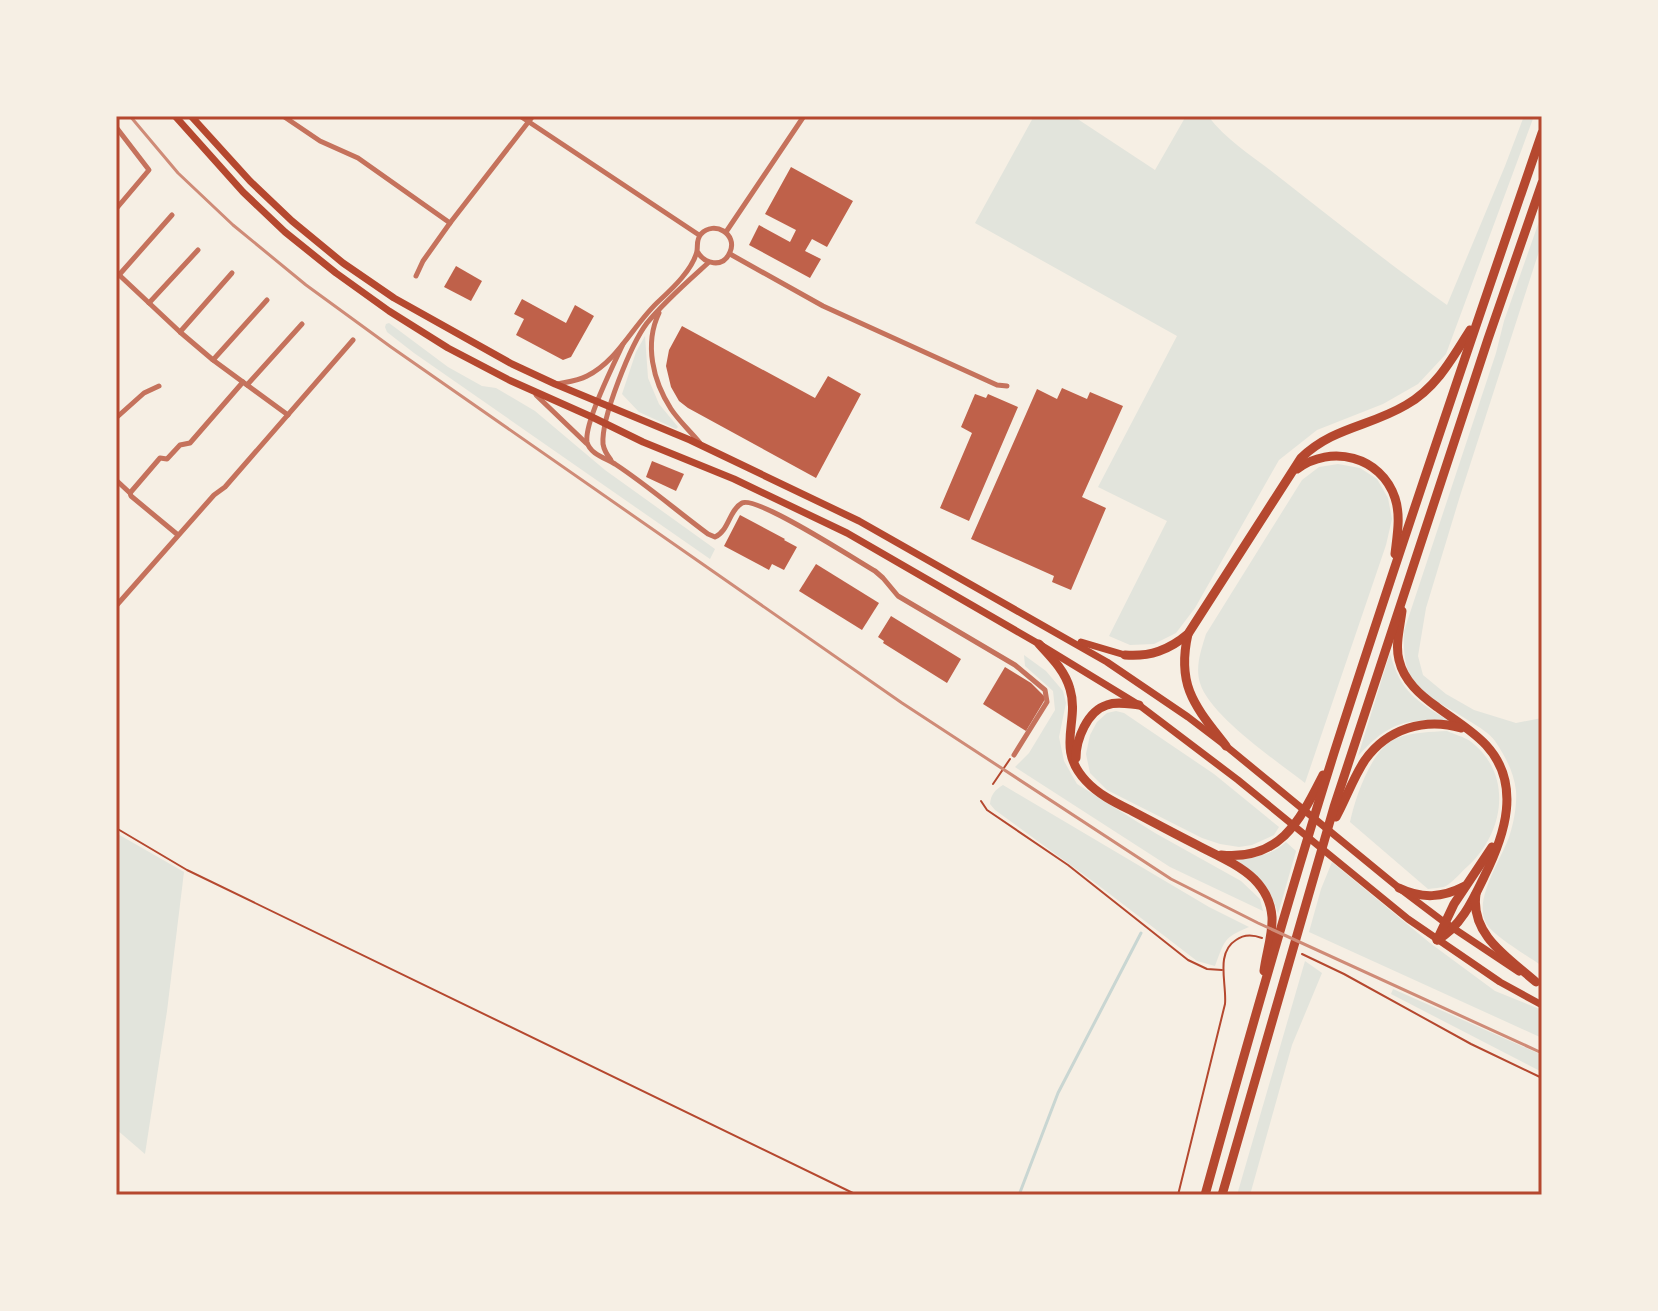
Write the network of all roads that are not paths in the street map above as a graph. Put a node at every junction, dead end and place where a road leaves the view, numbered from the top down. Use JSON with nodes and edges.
{"nodes":[{"id":1,"x":175,"y":116,"type":"edge"},
{"id":2,"x":191,"y":116,"type":"edge"},
{"id":3,"x":283,"y":116,"type":"edge"},
{"id":4,"x":520,"y":116,"type":"edge"},
{"id":5,"x":533,"y":116,"type":"edge"},
{"id":6,"x":804,"y":116,"type":"edge"},
{"id":7,"x":528,"y":122,"type":"junction"},
{"id":8,"x":116,"y":127,"type":"edge"},
{"id":9,"x":1542,"y":133,"type":"edge"},
{"id":10,"x":1542,"y":183,"type":"edge"},
{"id":11,"x":116,"y":209,"type":"edge"},
{"id":12,"x":172,"y":215,"type":"dead end"},
{"id":13,"x":450,"y":223,"type":"junction"},
{"id":14,"x":726,"y":232,"type":"junction"},
{"id":15,"x":699,"y":235,"type":"junction"},
{"id":16,"x":198,"y":250,"type":"dead end"},
{"id":17,"x":697,"y":251,"type":"junction"},
{"id":18,"x":730,"y":254,"type":"junction"},
{"id":19,"x":708,"y":262,"type":"junction"},
{"id":20,"x":117,"y":273,"type":"edge"},
{"id":21,"x":232,"y":273,"type":"dead end"},
{"id":22,"x":416,"y":276,"type":"dead end"},
{"id":23,"x":267,"y":300,"type":"dead end"},
{"id":24,"x":149,"y":303,"type":"junction"},
{"id":25,"x":662,"y":306,"type":"junction"},
{"id":26,"x":1480,"y":314,"type":"junction"},
{"id":27,"x":302,"y":324,"type":"dead end"},
{"id":28,"x":180,"y":332,"type":"junction"},
{"id":29,"x":353,"y":340,"type":"dead end"},
{"id":30,"x":623,"y":344,"type":"junction"},
{"id":31,"x":213,"y":360,"type":"junction"},
{"id":32,"x":245,"y":384,"type":"junction"},
{"id":33,"x":555,"y":384,"type":"junction"},
{"id":34,"x":159,"y":386,"type":"dead end"},
{"id":35,"x":1007,"y":386,"type":"dead end"},
{"id":36,"x":532,"y":391,"type":"junction"},
{"id":37,"x":598,"y":403,"type":"junction"},
{"id":38,"x":610,"y":408,"type":"junction"},
{"id":39,"x":288,"y":415,"type":"junction"},
{"id":40,"x":592,"y":417,"type":"junction"},
{"id":41,"x":116,"y":418,"type":"edge"},
{"id":42,"x":605,"y":423,"type":"junction"},
{"id":43,"x":587,"y":444,"type":"junction"},
{"id":44,"x":703,"y":447,"type":"junction"},
{"id":45,"x":614,"y":464,"type":"junction"},
{"id":46,"x":1288,"y":476,"type":"junction"},
{"id":47,"x":116,"y":480,"type":"edge"},
{"id":48,"x":130,"y":493,"type":"junction"},
{"id":49,"x":178,"y":535,"type":"junction"},
{"id":50,"x":1392,"y":576,"type":"junction"},
{"id":51,"x":1404,"y":592,"type":"junction"},
{"id":52,"x":116,"y":606,"type":"edge"},
{"id":53,"x":1188,"y":634,"type":"junction"},
{"id":54,"x":1065,"y":637,"type":"junction"},
{"id":55,"x":1039,"y":644,"type":"junction"},
{"id":56,"x":1125,"y":655,"type":"joint"},
{"id":57,"x":1139,"y":705,"type":"junction"},
{"id":58,"x":1470,"y":732,"type":"junction"},
{"id":59,"x":1226,"y":746,"type":"junction"},
{"id":60,"x":1014,"y":755,"type":"road end"},
{"id":61,"x":1076,"y":766,"type":"junction"},
{"id":62,"x":1318,"y":794,"type":"junction"},
{"id":63,"x":1337,"y":809,"type":"junction"},
{"id":64,"x":1501,"y":834,"type":"junction"},
{"id":65,"x":1215,"y":853,"type":"junction"},
{"id":66,"x":1465,"y":886,"type":"junction"},
{"id":67,"x":1399,"y":888,"type":"junction"},
{"id":68,"x":1477,"y":892,"type":"junction"},
{"id":69,"x":1448,"y":925,"type":"junction"},
{"id":70,"x":1437,"y":940,"type":"junction"},
{"id":71,"x":1271,"y":952,"type":"junction"},
{"id":72,"x":1539,"y":983,"type":"edge"},
{"id":73,"x":1542,"y":1005,"type":"edge"},
{"id":74,"x":1205,"y":1195,"type":"edge"},
{"id":75,"x":1222,"y":1195,"type":"edge"}],
"edges":[{"from":1,"to":36,"type":"main road"},
{"from":2,"to":33,"type":"main road"},
{"from":3,"to":13,"type":"street"},
{"from":4,"to":7,"type":"street"},
{"from":5,"to":7,"type":"street"},
{"from":6,"to":14,"type":"street"},
{"from":7,"to":13,"type":"street"},
{"from":7,"to":15,"type":"street"},
{"from":8,"to":11,"type":"street"},
{"from":9,"to":26,"type":"highway"},
{"from":10,"to":51,"type":"highway"},
{"from":12,"to":20,"type":"street"},
{"from":13,"to":22,"type":"street"},
{"from":14,"to":15,"type":"street"},
{"from":14,"to":18,"type":"street"},
{"from":15,"to":17,"type":"street"},
{"from":16,"to":24,"type":"street"},
{"from":17,"to":19,"type":"street"},
{"from":17,"to":30,"type":"street"},
{"from":18,"to":19,"type":"street"},
{"from":18,"to":35,"type":"street"},
{"from":19,"to":25,"type":"street"},
{"from":20,"to":24,"type":"street"},
{"from":21,"to":28,"type":"street"},
{"from":23,"to":31,"type":"street"},
{"from":24,"to":28,"type":"street"},
{"from":25,"to":38,"type":"street"},
{"from":25,"to":44,"type":"street"},
{"from":26,"to":46,"type":"highway"},
{"from":26,"to":50,"type":"highway"},
{"from":27,"to":32,"type":"street"},
{"from":28,"to":31,"type":"street"},
{"from":29,"to":39,"type":"street"},
{"from":30,"to":33,"type":"street"},
{"from":30,"to":37,"type":"street"},
{"from":31,"to":32,"type":"street"},
{"from":32,"to":39,"type":"street"},
{"from":32,"to":48,"type":"street"},
{"from":33,"to":37,"type":"main road"},
{"from":34,"to":41,"type":"street"},
{"from":36,"to":40,"type":"main road"},
{"from":36,"to":43,"type":"street"},
{"from":37,"to":38,"type":"main road"},
{"from":37,"to":40,"type":"street"},
{"from":38,"to":42,"type":"street"},
{"from":38,"to":44,"type":"main road"},
{"from":39,"to":49,"type":"street"},
{"from":40,"to":42,"type":"main road"},
{"from":40,"to":43,"type":"street"},
{"from":42,"to":45,"type":"street"},
{"from":42,"to":55,"type":"main road"},
{"from":43,"to":45,"type":"street"},
{"from":44,"to":54,"type":"main road"},
{"from":45,"to":60,"type":"street"},
{"from":46,"to":50,"type":"highway"},
{"from":46,"to":53,"type":"highway"},
{"from":47,"to":48,"type":"street"},
{"from":48,"to":49,"type":"street"},
{"from":49,"to":52,"type":"street"},
{"from":50,"to":62,"type":"highway"},
{"from":51,"to":58,"type":"highway"},
{"from":51,"to":63,"type":"highway"},
{"from":53,"to":56,"type":"highway"},
{"from":53,"to":59,"type":"highway"},
{"from":54,"to":56,"type":"main road"},
{"from":54,"to":59,"type":"main road"},
{"from":55,"to":57,"type":"main road"},
{"from":55,"to":61,"type":"highway"},
{"from":57,"to":61,"type":"highway"},
{"from":57,"to":70,"type":"main road"},
{"from":58,"to":63,"type":"highway"},
{"from":58,"to":64,"type":"highway"},
{"from":59,"to":67,"type":"main road"},
{"from":61,"to":65,"type":"highway"},
{"from":62,"to":65,"type":"highway"},
{"from":62,"to":71,"type":"highway"},
{"from":63,"to":75,"type":"highway"},
{"from":64,"to":66,"type":"highway"},
{"from":64,"to":68,"type":"highway"},
{"from":65,"to":71,"type":"highway"},
{"from":66,"to":67,"type":"highway"},
{"from":66,"to":69,"type":"highway"},
{"from":67,"to":69,"type":"main road"},
{"from":68,"to":69,"type":"highway"},
{"from":68,"to":72,"type":"highway"},
{"from":69,"to":70,"type":"highway"},
{"from":69,"to":72,"type":"main road"},
{"from":70,"to":73,"type":"main road"},
{"from":71,"to":74,"type":"highway"}]}
